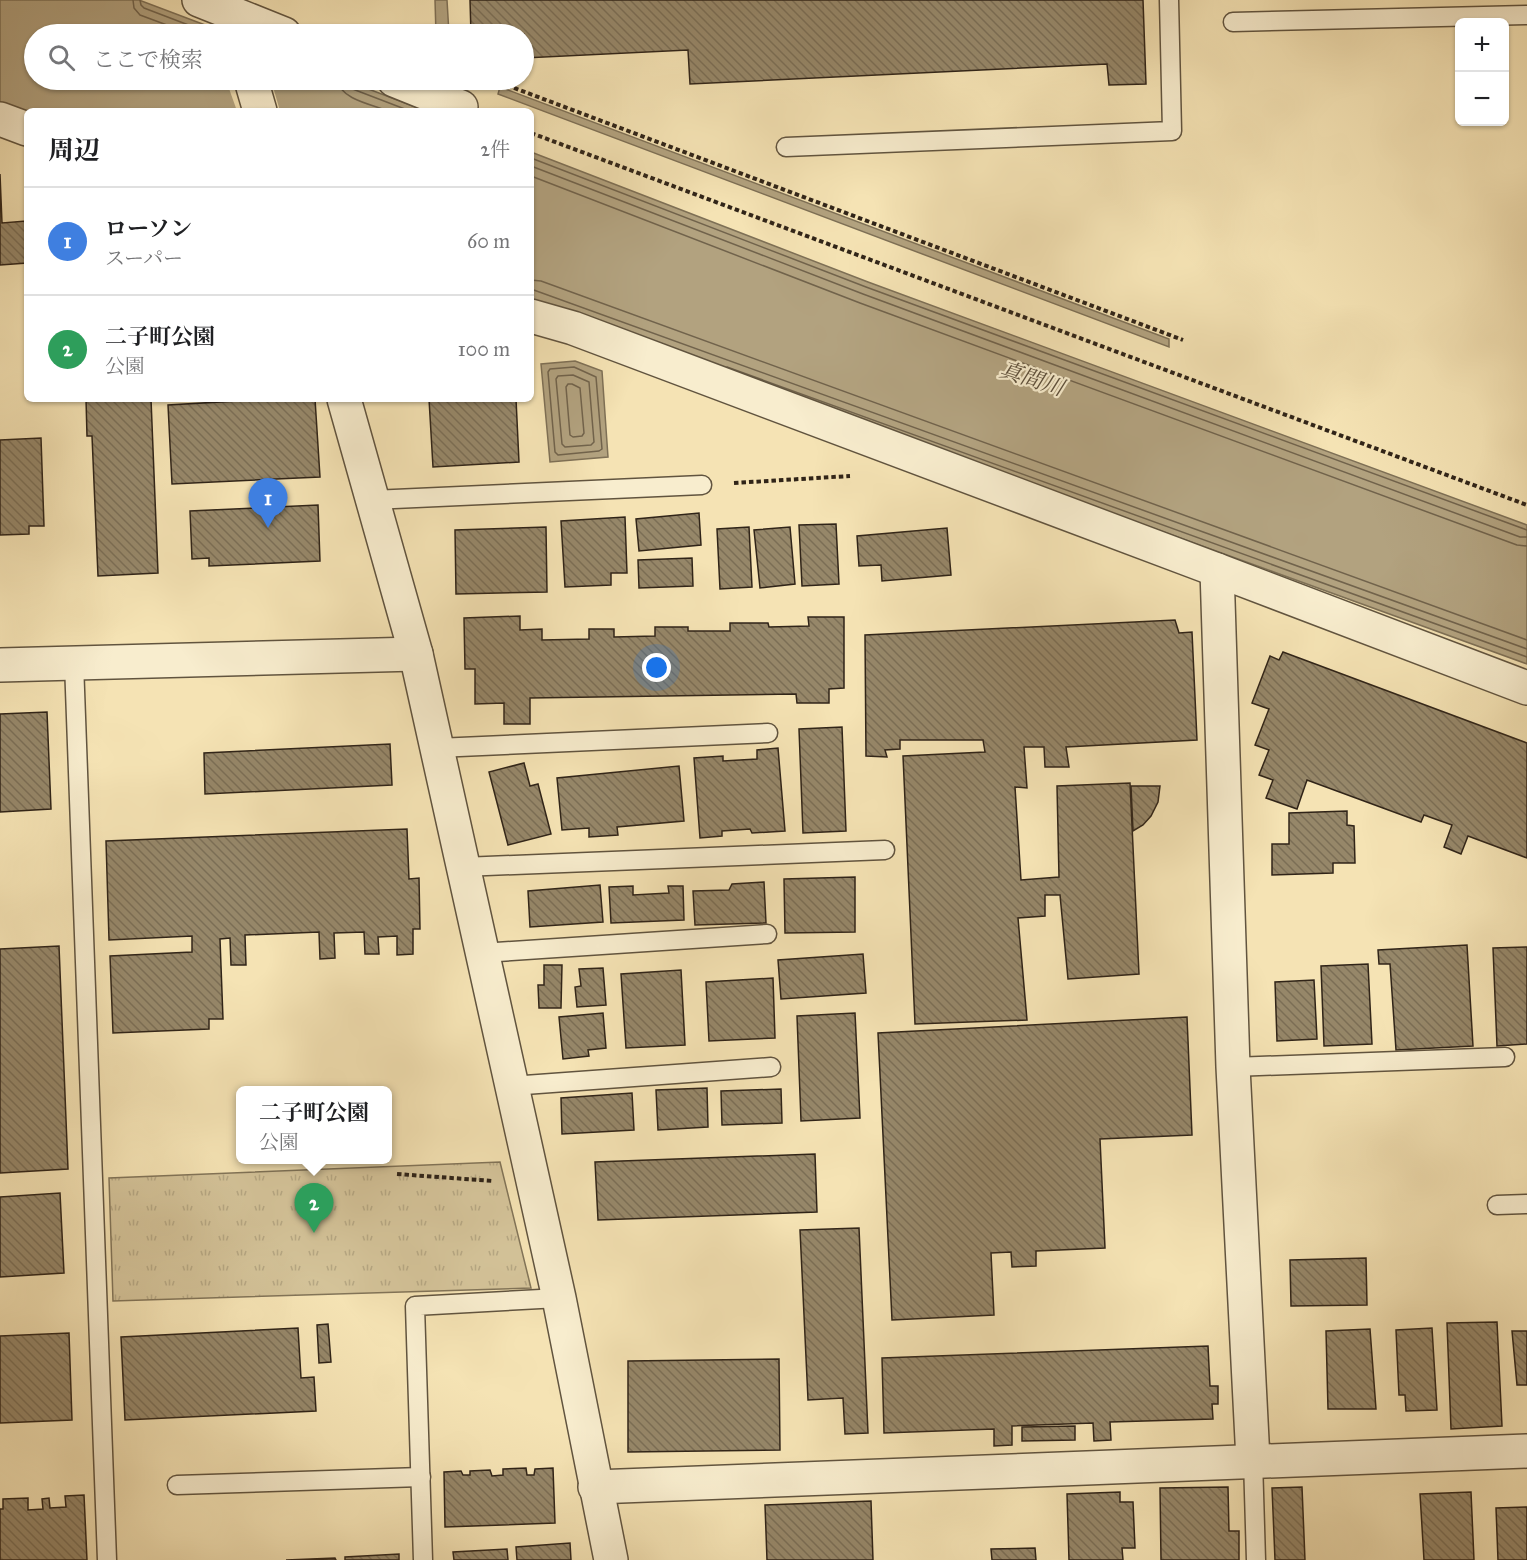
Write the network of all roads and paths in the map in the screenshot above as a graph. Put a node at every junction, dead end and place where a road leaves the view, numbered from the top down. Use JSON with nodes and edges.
{"nodes":[{"id":1,"x":199,"y":0,"type":"edge"},
{"id":2,"x":1169,"y":0,"type":"edge"},
{"id":3,"x":1527,"y":15,"type":"edge"},
{"id":4,"x":233,"y":20,"type":"edge"},
{"id":5,"x":1233,"y":22,"type":"dead end"},
{"id":6,"x":248,"y":24,"type":"edge"},
{"id":7,"x":254,"y":90,"type":"edge"},
{"id":8,"x":419,"y":90,"type":"edge"},
{"id":9,"x":520,"y":90,"type":"edge"},
{"id":10,"x":461,"y":107,"type":"dead end"},
{"id":11,"x":259,"y":108,"type":"edge"},
{"id":12,"x":0,"y":119,"type":"edge"},
{"id":13,"x":24,"y":128,"type":"edge"},
{"id":14,"x":534,"y":134,"type":"edge"},
{"id":15,"x":786,"y":147,"type":"dead end"},
{"id":16,"x":534,"y":317,"type":"edge"},
{"id":17,"x":1183,"y":340,"type":"dead end"},
{"id":18,"x":345,"y":402,"type":"edge"},
{"id":19,"x":859,"y":475,"type":"dead end"},
{"id":20,"x":702,"y":485,"type":"joint"},
{"id":21,"x":372,"y":500,"type":"junction"},
{"id":22,"x":1527,"y":505,"type":"edge"},
{"id":23,"x":1217,"y":570,"type":"junction"},
{"id":24,"x":416,"y":654,"type":"junction"},
{"id":25,"x":74,"y":663,"type":"junction"},
{"id":26,"x":0,"y":665,"type":"edge"},
{"id":27,"x":1527,"y":688,"type":"edge"},
{"id":28,"x":768,"y":733,"type":"dead end"},
{"id":29,"x":437,"y":748,"type":"junction"},
{"id":30,"x":885,"y":850,"type":"dead end"},
{"id":31,"x":463,"y":867,"type":"junction"},
{"id":32,"x":767,"y":934,"type":"dead end"},
{"id":33,"x":482,"y":952,"type":"junction"},
{"id":34,"x":1505,"y":1058,"type":"dead end"},
{"id":35,"x":771,"y":1067,"type":"dead end"},
{"id":36,"x":1233,"y":1067,"type":"junction"},
{"id":37,"x":511,"y":1086,"type":"junction"},
{"id":38,"x":397,"y":1174,"type":"dead end"},
{"id":39,"x":497,"y":1192,"type":"dead end"},
{"id":40,"x":1527,"y":1204,"type":"edge"},
{"id":41,"x":1497,"y":1205,"type":"dead end"},
{"id":42,"x":559,"y":1299,"type":"junction"},
{"id":43,"x":1527,"y":1451,"type":"edge"},
{"id":44,"x":1253,"y":1460,"type":"junction"},
{"id":45,"x":421,"y":1477,"type":"junction"},
{"id":46,"x":177,"y":1485,"type":"dead end"},
{"id":47,"x":595,"y":1487,"type":"junction"},
{"id":48,"x":107,"y":1560,"type":"edge"},
{"id":49,"x":423,"y":1560,"type":"edge"},
{"id":50,"x":610,"y":1560,"type":"edge"},
{"id":51,"x":1256,"y":1560,"type":"edge"}],
"edges":[{"from":1,"to":4,"type":"street"},
{"from":2,"to":15,"type":"lane"},
{"from":3,"to":5,"type":"lane"},
{"from":4,"to":6,"type":"street"},
{"from":7,"to":11,"type":"street"},
{"from":8,"to":10,"type":"street"},
{"from":9,"to":17,"type":"path"},
{"from":12,"to":13,"type":"street"},
{"from":14,"to":22,"type":"path"},
{"from":16,"to":23,"type":"street"},
{"from":18,"to":21,"type":"street"},
{"from":19,"to":20,"type":"path"},
{"from":20,"to":21,"type":"lane"},
{"from":21,"to":24,"type":"street"},
{"from":23,"to":27,"type":"street"},
{"from":23,"to":36,"type":"street"},
{"from":24,"to":25,"type":"street"},
{"from":24,"to":29,"type":"street"},
{"from":25,"to":26,"type":"street"},
{"from":25,"to":48,"type":"lane"},
{"from":28,"to":29,"type":"lane"},
{"from":29,"to":31,"type":"street"},
{"from":30,"to":31,"type":"lane"},
{"from":31,"to":33,"type":"street"},
{"from":32,"to":33,"type":"lane"},
{"from":33,"to":37,"type":"street"},
{"from":34,"to":36,"type":"lane"},
{"from":35,"to":37,"type":"lane"},
{"from":36,"to":44,"type":"street"},
{"from":37,"to":42,"type":"street"},
{"from":38,"to":39,"type":"path"},
{"from":40,"to":41,"type":"lane"},
{"from":42,"to":45,"type":"lane"},
{"from":42,"to":47,"type":"street"},
{"from":43,"to":44,"type":"street"},
{"from":44,"to":47,"type":"street"},
{"from":44,"to":51,"type":"lane"},
{"from":45,"to":46,"type":"lane"},
{"from":45,"to":49,"type":"lane"},
{"from":47,"to":50,"type":"street"}]}
